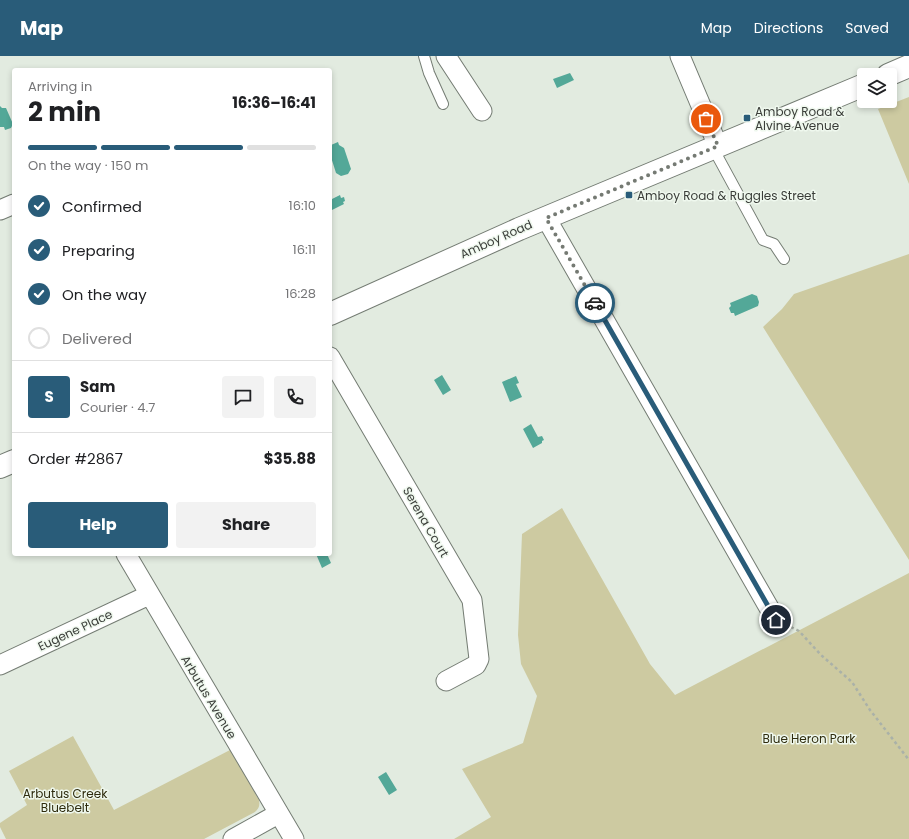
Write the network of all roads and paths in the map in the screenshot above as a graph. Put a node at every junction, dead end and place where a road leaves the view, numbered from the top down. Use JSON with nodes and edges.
{"nodes":[{"id":1,"x":424,"y":56,"type":"edge"},
{"id":2,"x":446,"y":56,"type":"edge"},
{"id":3,"x":680,"y":56,"type":"edge"},
{"id":4,"x":909,"y":66,"type":"edge"},
{"id":5,"x":897,"y":71,"type":"edge"},
{"id":6,"x":857,"y":88,"type":"edge"},
{"id":7,"x":443,"y":104,"type":"dead end"},
{"id":8,"x":482,"y":111,"type":"dead end"},
{"id":9,"x":715,"y":147,"type":"junction"},
{"id":10,"x":12,"y":205,"type":"edge"},
{"id":11,"x":0,"y":210,"type":"edge"},
{"id":12,"x":546,"y":218,"type":"junction"},
{"id":13,"x":784,"y":259,"type":"dead end"},
{"id":14,"x":332,"y":313,"type":"edge"},
{"id":15,"x":332,"y":360,"type":"edge"},
{"id":16,"x":12,"y":462,"type":"edge"},
{"id":17,"x":0,"y":466,"type":"edge"},
{"id":18,"x":127,"y":556,"type":"edge"},
{"id":19,"x":150,"y":595,"type":"junction"},
{"id":20,"x":776,"y":620,"type":"joint"},
{"id":21,"x":0,"y":665,"type":"edge"},
{"id":22,"x":446,"y":681,"type":"dead end"},
{"id":23,"x":909,"y":760,"type":"edge"},
{"id":24,"x":278,"y":814,"type":"junction"},
{"id":25,"x":233,"y":839,"type":"edge"},
{"id":26,"x":294,"y":839,"type":"edge"}],
"edges":[{"from":1,"to":7,"type":"lane"},
{"from":2,"to":8,"type":"street"},
{"from":3,"to":9,"type":"street"},
{"from":4,"to":5,"type":"main road"},
{"from":6,"to":9,"type":"main road","name":"Amboy Road"},
{"from":9,"to":12,"type":"main road","name":"Amboy Road"},
{"from":9,"to":13,"type":"lane"},
{"from":10,"to":11,"type":"street"},
{"from":12,"to":14,"type":"main road","name":"Amboy Road"},
{"from":12,"to":20,"type":"street"},
{"from":15,"to":22,"type":"street","name":"Serena Court"},
{"from":16,"to":17,"type":"main road"},
{"from":18,"to":19,"type":"street","name":"Arbutus Avenue"},
{"from":19,"to":21,"type":"street","name":"Eugene Place"},
{"from":19,"to":24,"type":"street","name":"Arbutus Avenue"},
{"from":20,"to":23,"type":"path"},
{"from":24,"to":25,"type":"street"},
{"from":24,"to":26,"type":"street","name":"Arbutus Avenue"}]}
